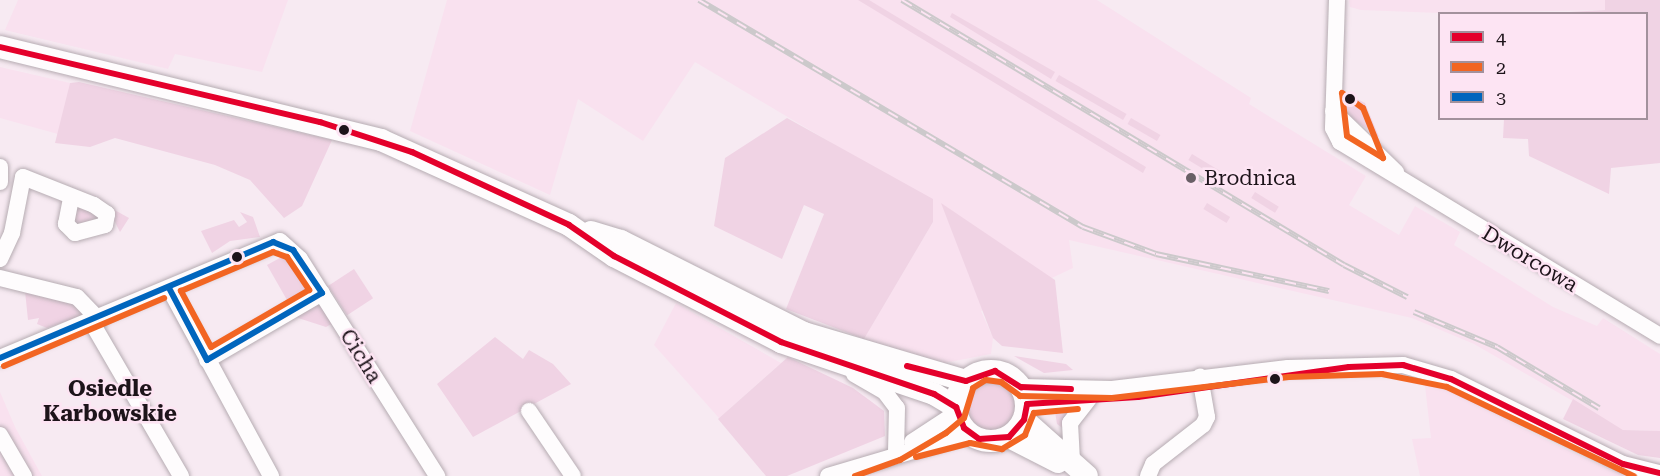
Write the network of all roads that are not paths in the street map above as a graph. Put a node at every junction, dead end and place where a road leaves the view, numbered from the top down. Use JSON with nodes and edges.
{"nodes":[{"id":1,"x":1337,"y":0,"type":"edge"},
{"id":2,"x":0,"y":47,"type":"edge"},
{"id":3,"x":0,"y":167,"type":"edge"},
{"id":4,"x":0,"y":182,"type":"edge"},
{"id":5,"x":71,"y":198,"type":"dead end"},
{"id":6,"x":569,"y":225,"type":"junction"},
{"id":7,"x":0,"y":259,"type":"edge"},
{"id":8,"x":0,"y":278,"type":"edge"},
{"id":9,"x":169,"y":288,"type":"junction"},
{"id":10,"x":322,"y":293,"type":"junction"},
{"id":11,"x":95,"y":321,"type":"junction"},
{"id":12,"x":1660,"y":336,"type":"edge"},
{"id":13,"x":0,"y":358,"type":"edge"},
{"id":14,"x":207,"y":360,"type":"junction"},
{"id":15,"x":830,"y":360,"type":"junction"},
{"id":16,"x":966,"y":381,"type":"junction"},
{"id":17,"x":1201,"y":383,"type":"junction"},
{"id":18,"x":1089,"y":399,"type":"junction"},
{"id":19,"x":1024,"y":403,"type":"junction"},
{"id":20,"x":956,"y":410,"type":"junction"},
{"id":21,"x":529,"y":411,"type":"dead end"},
{"id":22,"x":969,"y":434,"type":"junction"},
{"id":23,"x":0,"y":435,"type":"edge"},
{"id":24,"x":1009,"y":437,"type":"junction"},
{"id":25,"x":896,"y":452,"type":"junction"},
{"id":26,"x":1081,"y":471,"type":"edge"},
{"id":27,"x":1660,"y":473,"type":"edge"},
{"id":28,"x":24,"y":476,"type":"edge"},
{"id":29,"x":181,"y":476,"type":"edge"},
{"id":30,"x":271,"y":476,"type":"edge"},
{"id":31,"x":437,"y":476,"type":"edge"},
{"id":32,"x":573,"y":476,"type":"edge"},
{"id":33,"x":828,"y":476,"type":"edge"},
{"id":34,"x":1148,"y":476,"type":"edge"}],
"edges":[{"from":1,"to":12,"type":"street","name":"Dworcowa"},
{"from":2,"to":6,"type":"main road"},
{"from":3,"to":4,"type":"street"},
{"from":5,"to":7,"type":"street"},
{"from":6,"to":15,"type":"main road"},
{"from":6,"to":16,"type":"main road"},
{"from":8,"to":11,"type":"street"},
{"from":9,"to":10,"type":"street","name":"Cicha"},
{"from":9,"to":11,"type":"street"},
{"from":9,"to":14,"type":"street"},
{"from":10,"to":14,"type":"street"},
{"from":10,"to":31,"type":"street","name":"Cicha"},
{"from":11,"to":13,"type":"street"},
{"from":11,"to":29,"type":"street"},
{"from":14,"to":30,"type":"street"},
{"from":15,"to":20,"type":"main road"},
{"from":15,"to":25,"type":"street"},
{"from":16,"to":19,"type":"main road"},
{"from":16,"to":20,"type":"main road"},
{"from":17,"to":18,"type":"street"},
{"from":17,"to":19,"type":"street"},
{"from":17,"to":27,"type":"street"},
{"from":17,"to":34,"type":"street"},
{"from":18,"to":19,"type":"street"},
{"from":18,"to":26,"type":"street"},
{"from":19,"to":24,"type":"main road"},
{"from":19,"to":26,"type":"main road"},
{"from":20,"to":22,"type":"main road"},
{"from":20,"to":25,"type":"street"},
{"from":21,"to":32,"type":"street"},
{"from":22,"to":24,"type":"main road"},
{"from":22,"to":25,"type":"street"},
{"from":23,"to":28,"type":"street"},
{"from":24,"to":26,"type":"main road"},
{"from":25,"to":33,"type":"street"}]}
